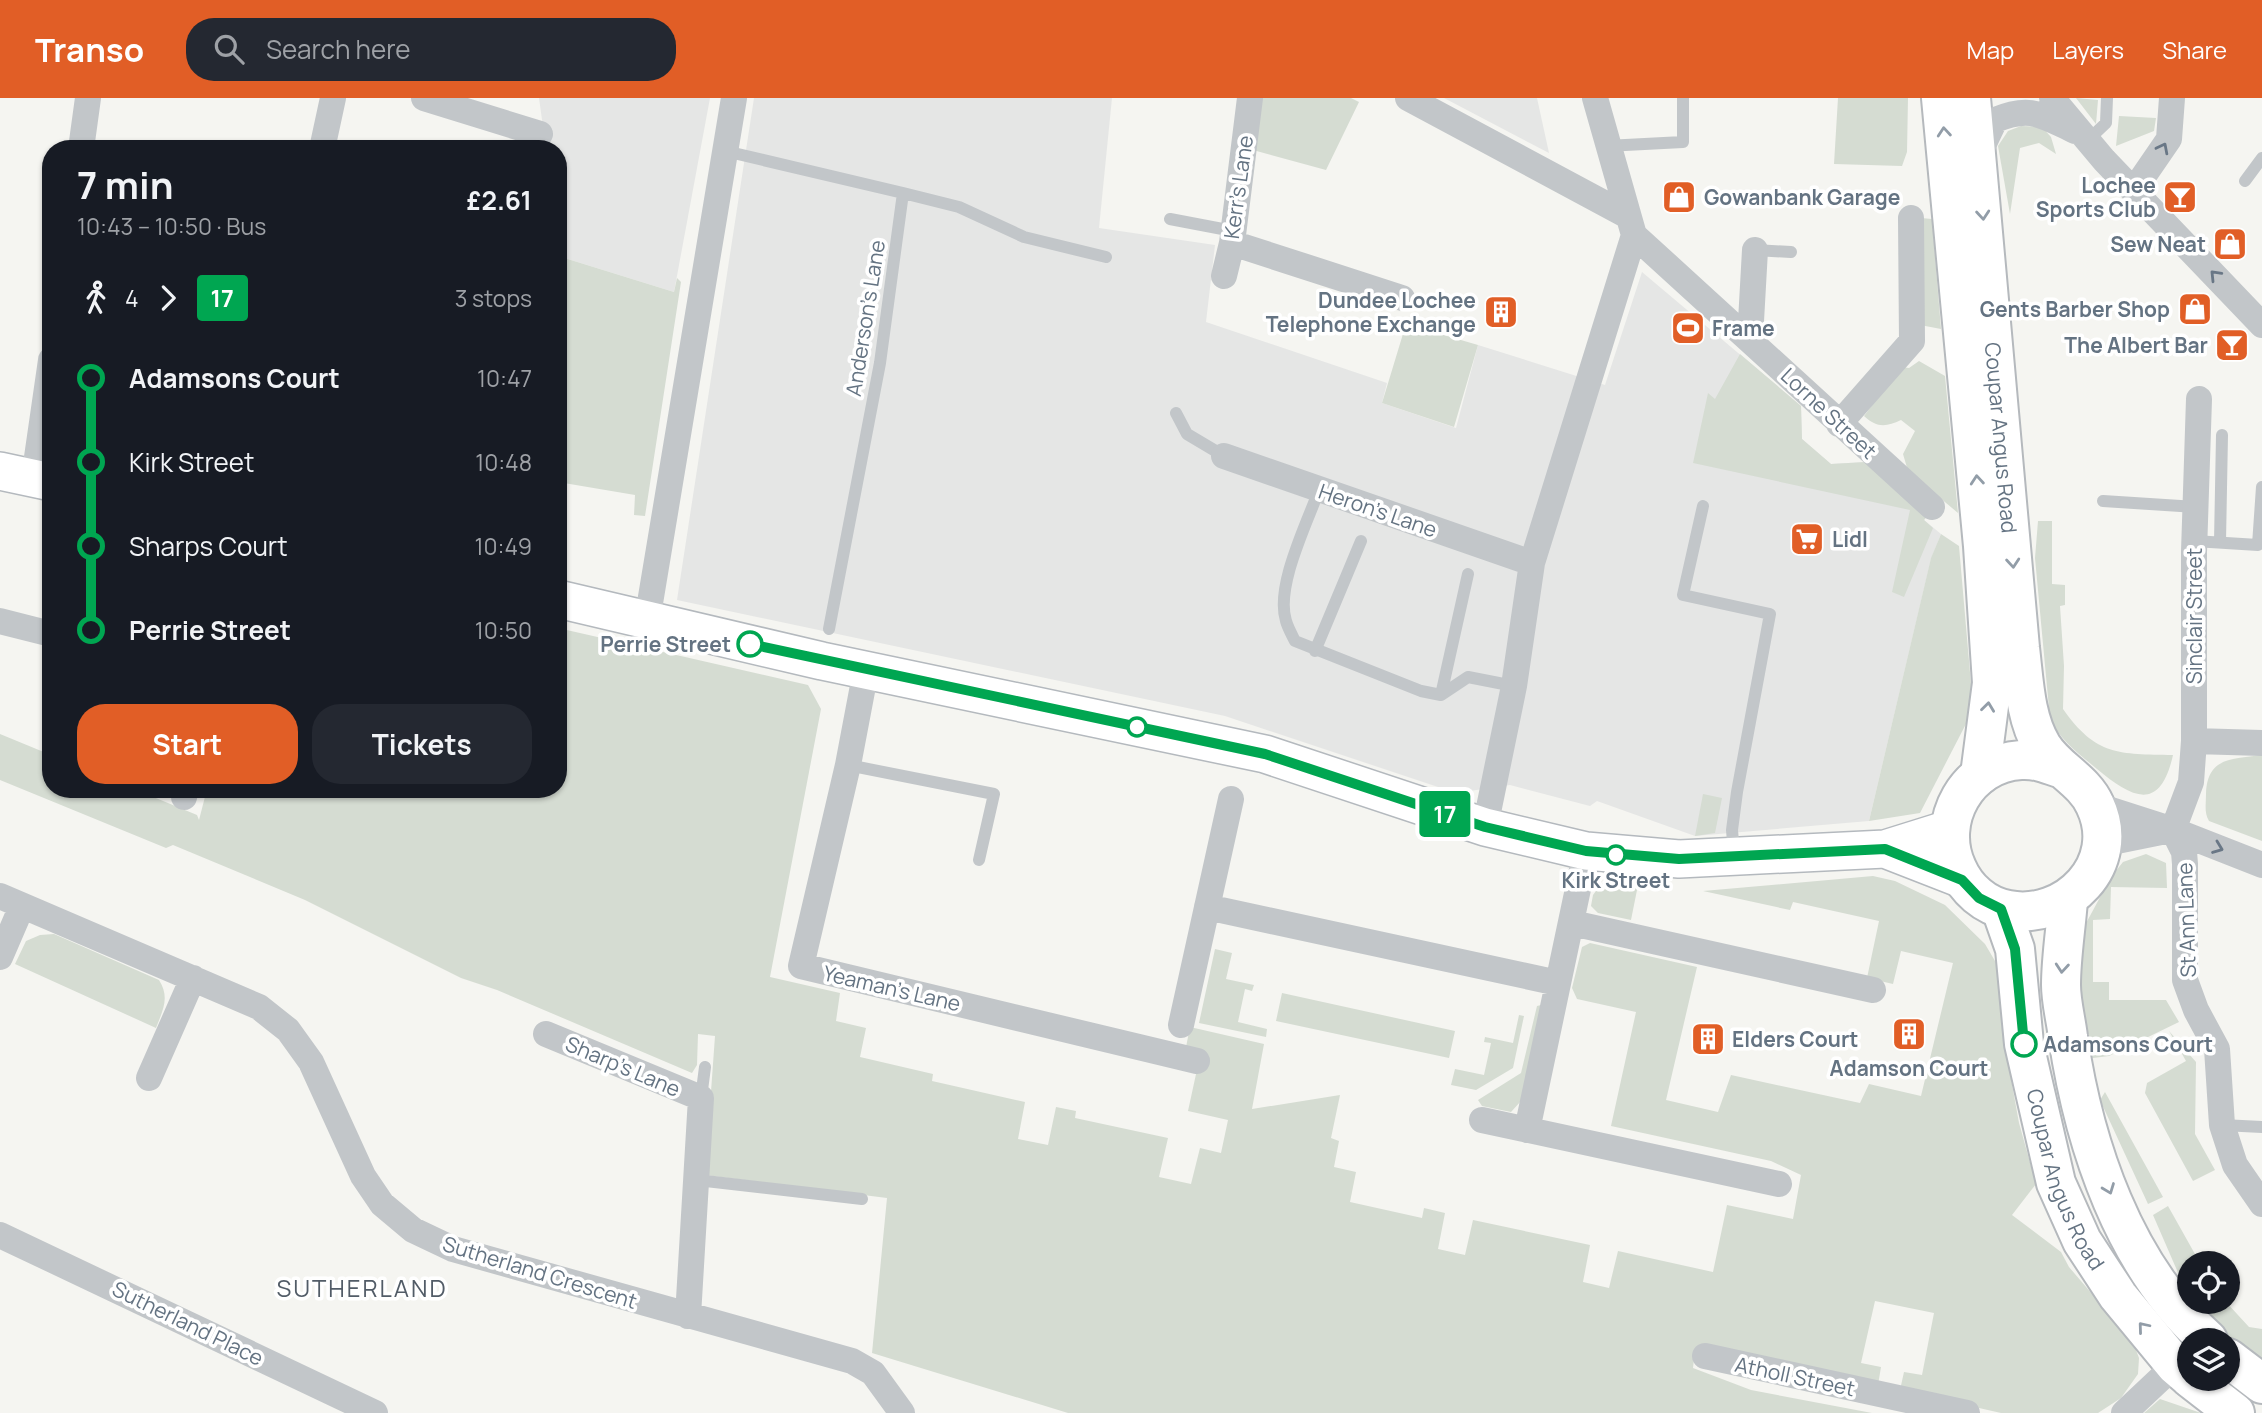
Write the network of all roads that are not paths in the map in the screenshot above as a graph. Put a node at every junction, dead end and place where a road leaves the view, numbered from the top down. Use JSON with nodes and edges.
{"nodes":[{"id":1,"x":88,"y":98,"type":"edge"},
{"id":2,"x":333,"y":98,"type":"edge"},
{"id":3,"x":424,"y":98,"type":"edge"},
{"id":4,"x":734,"y":98,"type":"edge"},
{"id":5,"x":1250,"y":98,"type":"edge"},
{"id":6,"x":1408,"y":98,"type":"edge"},
{"id":7,"x":1595,"y":98,"type":"edge"},
{"id":8,"x":1683,"y":98,"type":"edge"},
{"id":9,"x":1941,"y":98,"type":"edge"},
{"id":10,"x":1971,"y":98,"type":"edge"},
{"id":11,"x":2024,"y":98,"type":"edge"},
{"id":12,"x":2052,"y":98,"type":"edge"},
{"id":13,"x":2107,"y":98,"type":"edge"},
{"id":14,"x":2172,"y":98,"type":"edge"},
{"id":15,"x":540,"y":134,"type":"dead end"},
{"id":16,"x":2084,"y":137,"type":"junction"},
{"id":17,"x":82,"y":140,"type":"edge"},
{"id":18,"x":324,"y":140,"type":"edge"},
{"id":19,"x":1606,"y":146,"type":"junction"},
{"id":20,"x":724,"y":151,"type":"junction"},
{"id":21,"x":1978,"y":156,"type":"junction"},
{"id":22,"x":2262,"y":158,"type":"edge"},
{"id":23,"x":2245,"y":181,"type":"dead end"},
{"id":24,"x":2134,"y":190,"type":"junction"},
{"id":25,"x":903,"y":193,"type":"junction"},
{"id":26,"x":1911,"y":218,"type":"dead end"},
{"id":27,"x":1170,"y":219,"type":"dead end"},
{"id":28,"x":1630,"y":225,"type":"junction"},
{"id":29,"x":1232,"y":237,"type":"junction"},
{"id":30,"x":1755,"y":250,"type":"joint"},
{"id":31,"x":1790,"y":252,"type":"dead end"},
{"id":32,"x":1105,"y":257,"type":"dead end"},
{"id":33,"x":1224,"y":276,"type":"dead end"},
{"id":34,"x":1402,"y":298,"type":"dead end"},
{"id":35,"x":2262,"y":325,"type":"edge"},
{"id":36,"x":1750,"y":339,"type":"junction"},
{"id":37,"x":2199,"y":399,"type":"dead end"},
{"id":38,"x":42,"y":406,"type":"edge"},
{"id":39,"x":1176,"y":413,"type":"dead end"},
{"id":40,"x":1839,"y":424,"type":"junction"},
{"id":41,"x":2222,"y":435,"type":"dead end"},
{"id":42,"x":1224,"y":456,"type":"joint"},
{"id":43,"x":28,"y":477,"type":"edge"},
{"id":44,"x":2262,"y":487,"type":"edge"},
{"id":45,"x":1319,"y":490,"type":"junction"},
{"id":46,"x":2103,"y":501,"type":"dead end"},
{"id":47,"x":1703,"y":506,"type":"dead end"},
{"id":48,"x":2196,"y":506,"type":"junction"},
{"id":49,"x":1932,"y":507,"type":"dead end"},
{"id":50,"x":1361,"y":541,"type":"dead end"},
{"id":51,"x":2194,"y":541,"type":"junction"},
{"id":52,"x":2220,"y":542,"type":"junction"},
{"id":53,"x":1532,"y":563,"type":"junction"},
{"id":54,"x":1468,"y":573,"type":"dead end"},
{"id":55,"x":567,"y":601,"type":"edge"},
{"id":56,"x":0,"y":621,"type":"edge"},
{"id":57,"x":648,"y":621,"type":"junction"},
{"id":58,"x":829,"y":629,"type":"dead end"},
{"id":59,"x":42,"y":632,"type":"edge"},
{"id":60,"x":1315,"y":651,"type":"junction"},
{"id":61,"x":866,"y":670,"type":"junction"},
{"id":62,"x":1514,"y":685,"type":"junction"},
{"id":63,"x":1441,"y":695,"type":"junction"},
{"id":64,"x":2194,"y":741,"type":"junction"},
{"id":65,"x":2262,"y":743,"type":"edge"},
{"id":66,"x":848,"y":765,"type":"junction"},
{"id":67,"x":2062,"y":769,"type":"junction"},
{"id":68,"x":1980,"y":775,"type":"junction"},
{"id":69,"x":1231,"y":799,"type":"dead end"},
{"id":70,"x":2095,"y":805,"type":"junction"},
{"id":71,"x":1485,"y":827,"type":"junction"},
{"id":72,"x":1949,"y":829,"type":"junction"},
{"id":73,"x":2173,"y":830,"type":"junction"},
{"id":74,"x":2102,"y":844,"type":"junction"},
{"id":75,"x":1885,"y":849,"type":"junction"},
{"id":76,"x":1586,"y":851,"type":"junction"},
{"id":77,"x":1734,"y":857,"type":"junction"},
{"id":78,"x":979,"y":860,"type":"dead end"},
{"id":79,"x":2262,"y":865,"type":"edge"},
{"id":80,"x":1962,"y":880,"type":"junction"},
{"id":81,"x":2068,"y":900,"type":"junction"},
{"id":82,"x":11,"y":901,"type":"edge"},
{"id":83,"x":1207,"y":907,"type":"junction"},
{"id":84,"x":2001,"y":909,"type":"junction"},
{"id":85,"x":1572,"y":923,"type":"junction"},
{"id":86,"x":0,"y":957,"type":"edge"},
{"id":87,"x":193,"y":978,"type":"junction"},
{"id":88,"x":1558,"y":983,"type":"junction"},
{"id":89,"x":1873,"y":990,"type":"dead end"},
{"id":90,"x":1181,"y":1025,"type":"dead end"},
{"id":91,"x":546,"y":1034,"type":"dead end"},
{"id":92,"x":1197,"y":1061,"type":"dead end"},
{"id":93,"x":705,"y":1067,"type":"dead end"},
{"id":94,"x":149,"y":1078,"type":"dead end"},
{"id":95,"x":701,"y":1098,"type":"junction"},
{"id":96,"x":1482,"y":1120,"type":"dead end"},
{"id":97,"x":2222,"y":1125,"type":"junction"},
{"id":98,"x":2262,"y":1127,"type":"edge"},
{"id":99,"x":1527,"y":1130,"type":"junction"},
{"id":100,"x":697,"y":1180,"type":"junction"},
{"id":101,"x":1779,"y":1184,"type":"dead end"},
{"id":102,"x":2259,"y":1195,"type":"edge"},
{"id":103,"x":862,"y":1199,"type":"dead end"},
{"id":104,"x":0,"y":1235,"type":"edge"},
{"id":105,"x":688,"y":1316,"type":"junction"},
{"id":106,"x":2197,"y":1328,"type":"edge"},
{"id":107,"x":1704,"y":1356,"type":"dead end"},
{"id":108,"x":2177,"y":1365,"type":"edge"},
{"id":109,"x":2240,"y":1367,"type":"edge"},
{"id":110,"x":2177,"y":1379,"type":"edge"},
{"id":111,"x":2262,"y":1384,"type":"edge"},
{"id":112,"x":2207,"y":1391,"type":"edge"},
{"id":113,"x":375,"y":1413,"type":"edge"},
{"id":114,"x":902,"y":1413,"type":"edge"},
{"id":115,"x":1968,"y":1413,"type":"edge"},
{"id":116,"x":2124,"y":1413,"type":"edge"},
{"id":117,"x":2235,"y":1413,"type":"edge"}],
"edges":[{"from":1,"to":17,"type":"street"},
{"from":2,"to":18,"type":"street"},
{"from":3,"to":15,"type":"street"},
{"from":4,"to":20,"type":"street"},
{"from":5,"to":29,"type":"street","name":"Kerr's Lane"},
{"from":6,"to":28,"type":"street","name":"Lorne Street"},
{"from":7,"to":19,"type":"street"},
{"from":8,"to":19,"type":"lane"},
{"from":68,"to":9,"type":"main road","name":"Coupar Angus Road","one_way":true},
{"from":10,"to":21,"type":"main road","name":"Coupar Angus Road"},
{"from":11,"to":16,"type":"street"},
{"from":12,"to":16,"type":"street"},
{"from":13,"to":16,"type":"lane"},
{"from":24,"to":14,"type":"street","one_way":true},
{"from":16,"to":21,"type":"street"},
{"from":16,"to":24,"type":"street"},
{"from":19,"to":28,"type":"street"},
{"from":20,"to":25,"type":"lane"},
{"from":20,"to":57,"type":"street"},
{"from":21,"to":67,"type":"main road","name":"Coupar Angus Road","one_way":true},
{"from":22,"to":23,"type":"lane"},
{"from":35,"to":24,"type":"street","one_way":true},
{"from":25,"to":32,"type":"lane"},
{"from":25,"to":58,"type":"lane","name":"Anderson's Lane"},
{"from":26,"to":40,"type":"street"},
{"from":27,"to":29,"type":"lane"},
{"from":28,"to":36,"type":"street","name":"Lorne Street"},
{"from":28,"to":53,"type":"street"},
{"from":29,"to":33,"type":"street","name":"Kerr's Lane"},
{"from":29,"to":34,"type":"street"},
{"from":30,"to":31,"type":"lane"},
{"from":30,"to":36,"type":"street"},
{"from":36,"to":40,"type":"street","name":"Lorne Street"},
{"from":37,"to":48,"type":"street","name":"Sinclair Street"},
{"from":38,"to":43,"type":"street"},
{"from":39,"to":42,"type":"lane"},
{"from":40,"to":49,"type":"street","name":"Lorne Street"},
{"from":41,"to":52,"type":"lane"},
{"from":42,"to":45,"type":"street","name":"Heron's Lane"},
{"from":44,"to":52,"type":"lane"},
{"from":45,"to":53,"type":"street","name":"Heron's Lane"},
{"from":45,"to":60,"type":"lane"},
{"from":46,"to":48,"type":"lane"},
{"from":47,"to":77,"type":"lane"},
{"from":48,"to":51,"type":"street","name":"Sinclair Street"},
{"from":50,"to":60,"type":"lane"},
{"from":51,"to":52,"type":"lane"},
{"from":51,"to":64,"type":"street","name":"Sinclair Street"},
{"from":53,"to":62,"type":"street"},
{"from":54,"to":63,"type":"lane"},
{"from":55,"to":57,"type":"street"},
{"from":56,"to":59,"type":"street"},
{"from":57,"to":61,"type":"street"},
{"from":60,"to":63,"type":"lane"},
{"from":61,"to":66,"type":"street","name":"Yeaman's Lane"},
{"from":61,"to":71,"type":"street"},
{"from":62,"to":63,"type":"lane"},
{"from":62,"to":71,"type":"street"},
{"from":64,"to":65,"type":"street"},
{"from":64,"to":73,"type":"street","name":"Sinclair Street"},
{"from":66,"to":78,"type":"lane"},
{"from":66,"to":92,"type":"street","name":"Yeaman's Lane"},
{"from":67,"to":68,"type":"main road","name":"Coupar Angus Road"},
{"from":67,"to":70,"type":"main road","name":"Coupar Angus Road"},
{"from":68,"to":72,"type":"main road","name":"Coupar Angus Road"},
{"from":69,"to":83,"type":"street"},
{"from":70,"to":73,"type":"street"},
{"from":70,"to":74,"type":"main road","name":"Coupar Angus Road"},
{"from":71,"to":76,"type":"street"},
{"from":72,"to":75,"type":"street"},
{"from":72,"to":80,"type":"main road","name":"Coupar Angus Road"},
{"from":73,"to":74,"type":"street"},
{"from":73,"to":79,"type":"street","one_way":true},
{"from":73,"to":97,"type":"street","name":"St Ann Lane"},
{"from":74,"to":81,"type":"main road","name":"Coupar Angus Road"},
{"from":75,"to":77,"type":"street"},
{"from":75,"to":80,"type":"street"},
{"from":76,"to":77,"type":"street"},
{"from":76,"to":85,"type":"street"},
{"from":80,"to":84,"type":"main road","name":"Coupar Angus Road"},
{"from":81,"to":84,"type":"main road","name":"Coupar Angus Road"},
{"from":81,"to":106,"type":"main road","name":"Coupar Angus Road","one_way":true},
{"from":82,"to":86,"type":"street","name":"Sutherland Crescent"},
{"from":82,"to":87,"type":"street","name":"Sutherland Crescent"},
{"from":83,"to":88,"type":"street"},
{"from":83,"to":90,"type":"street"},
{"from":108,"to":84,"type":"main road","name":"Coupar Angus Road","one_way":true},
{"from":85,"to":88,"type":"street"},
{"from":85,"to":89,"type":"street"},
{"from":87,"to":94,"type":"street"},
{"from":87,"to":105,"type":"street","name":"Sutherland Crescent"},
{"from":88,"to":99,"type":"street"},
{"from":91,"to":95,"type":"street","name":"Sharp's Lane"},
{"from":93,"to":95,"type":"lane"},
{"from":95,"to":100,"type":"street","name":"Sharp's Lane"},
{"from":96,"to":99,"type":"street"},
{"from":97,"to":98,"type":"lane"},
{"from":97,"to":102,"type":"street","name":"St Ann Lane"},
{"from":99,"to":101,"type":"street"},
{"from":100,"to":103,"type":"lane"},
{"from":100,"to":105,"type":"street","name":"Sharp's Lane"},
{"from":104,"to":113,"type":"street","name":"Sutherland Place"},
{"from":105,"to":114,"type":"street","name":"Sutherland Crescent"},
{"from":107,"to":115,"type":"street","name":"Atholl Street"},
{"from":109,"to":111,"type":"main road"},
{"from":110,"to":116,"type":"street"},
{"from":112,"to":117,"type":"main road","name":"Coupar Angus Road"}]}
